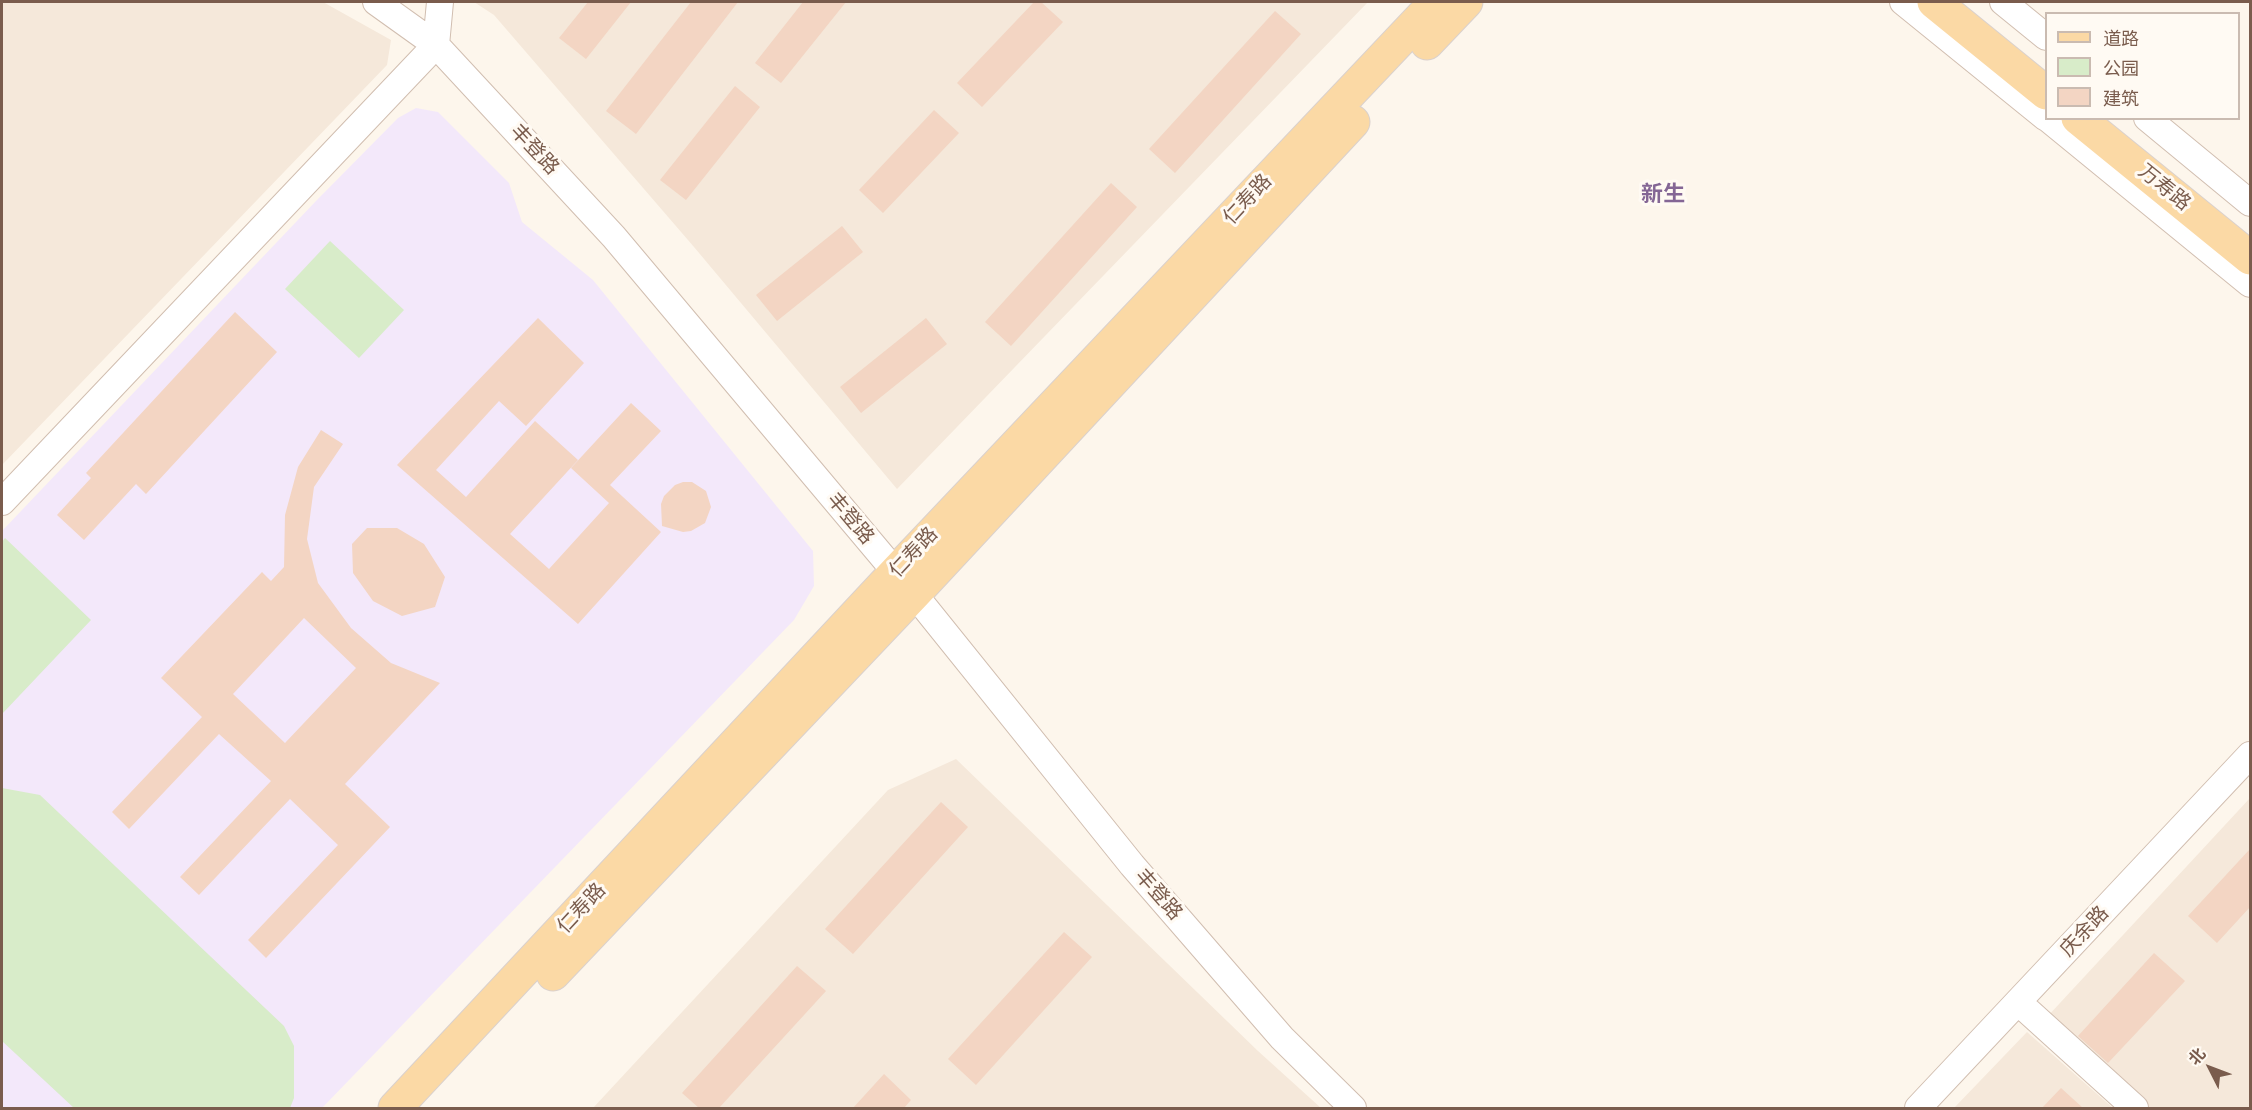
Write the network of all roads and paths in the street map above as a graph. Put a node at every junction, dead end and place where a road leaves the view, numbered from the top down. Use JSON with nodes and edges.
{"nodes":[{"id":1,"x":376,"y":2,"type":"edge"},
{"id":2,"x":440,"y":2,"type":"edge"},
{"id":3,"x":1436,"y":2,"type":"edge"},
{"id":4,"x":1466,"y":2,"type":"edge"},
{"id":5,"x":1903,"y":2,"type":"edge"},
{"id":6,"x":1934,"y":2,"type":"edge"},
{"id":7,"x":1970,"y":2,"type":"edge"},
{"id":8,"x":2003,"y":2,"type":"edge"},
{"id":9,"x":2045,"y":36,"type":"edge"},
{"id":10,"x":436,"y":45,"type":"junction"},
{"id":11,"x":2045,"y":63,"type":"edge"},
{"id":12,"x":2045,"y":92,"type":"edge"},
{"id":13,"x":2045,"y":116,"type":"edge"},
{"id":14,"x":2049,"y":120,"type":"edge"},
{"id":15,"x":2080,"y":120,"type":"edge"},
{"id":16,"x":2115,"y":120,"type":"edge"},
{"id":17,"x":2149,"y":120,"type":"edge"},
{"id":18,"x":2250,"y":203,"type":"edge"},
{"id":19,"x":2250,"y":230,"type":"edge"},
{"id":20,"x":2250,"y":258,"type":"edge"},
{"id":21,"x":2250,"y":284,"type":"edge"},
{"id":22,"x":2,"y":502,"type":"edge"},
{"id":23,"x":905,"y":583,"type":"junction"},
{"id":24,"x":2250,"y":755,"type":"edge"},
{"id":25,"x":2018,"y":1002,"type":"junction"},
{"id":26,"x":394,"y":1108,"type":"edge"},
{"id":27,"x":425,"y":1108,"type":"edge"},
{"id":28,"x":1353,"y":1108,"type":"edge"},
{"id":29,"x":1918,"y":1108,"type":"edge"},
{"id":30,"x":2135,"y":1108,"type":"edge"}],
"edges":[{"from":1,"to":10,"type":"street","name":"丰登路"},
{"from":2,"to":10,"type":"street"},
{"from":3,"to":23,"type":"main road","name":"仁寿路"},
{"from":4,"to":23,"type":"main road","name":"仁寿路"},
{"from":5,"to":13,"type":"street"},
{"from":6,"to":12,"type":"main road"},
{"from":7,"to":11,"type":"main road"},
{"from":8,"to":9,"type":"street"},
{"from":10,"to":22,"type":"street"},
{"from":10,"to":23,"type":"street","name":"丰登路"},
{"from":14,"to":21,"type":"street"},
{"from":15,"to":20,"type":"main road","name":"万寿路"},
{"from":16,"to":19,"type":"main road","name":"万寿路"},
{"from":17,"to":18,"type":"street"},
{"from":23,"to":26,"type":"main road","name":"仁寿路"},
{"from":23,"to":27,"type":"main road","name":"仁寿路"},
{"from":23,"to":28,"type":"street","name":"丰登路"},
{"from":24,"to":25,"type":"street","name":"庆余路"},
{"from":25,"to":29,"type":"street","name":"庆余路"},
{"from":25,"to":30,"type":"street"}]}
